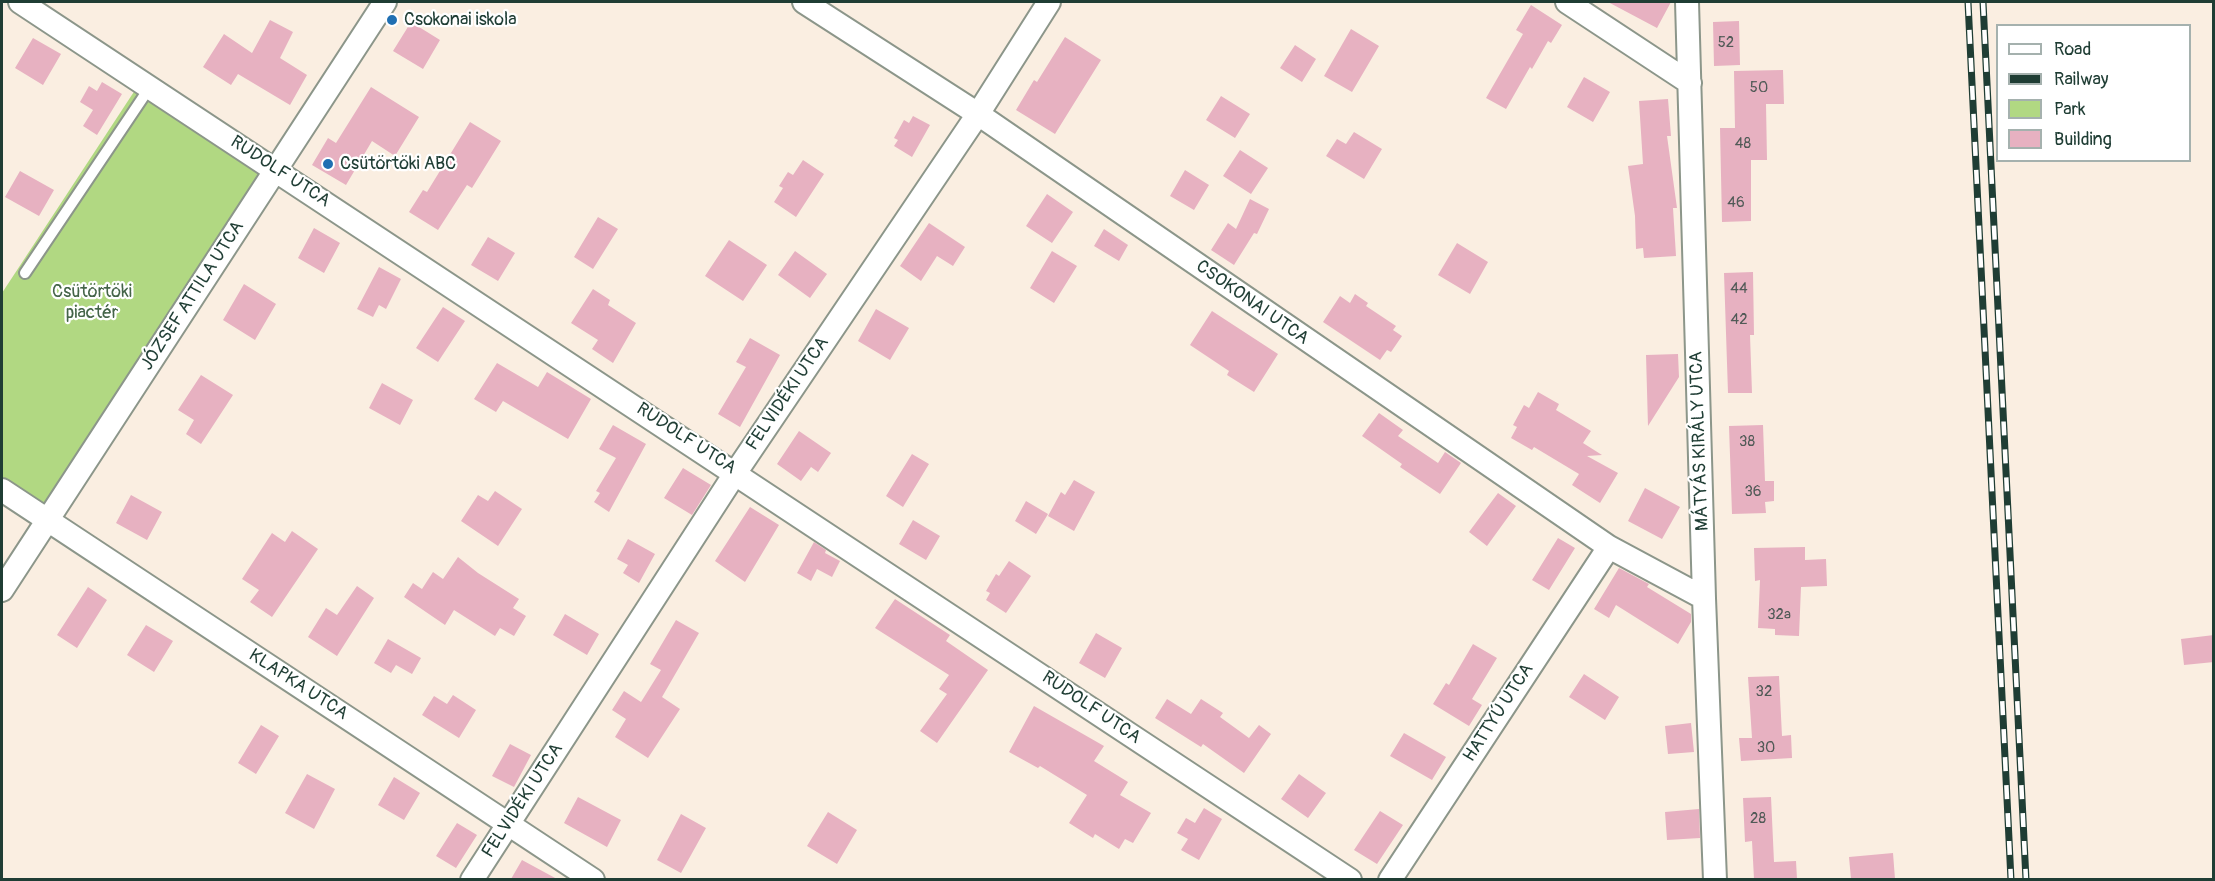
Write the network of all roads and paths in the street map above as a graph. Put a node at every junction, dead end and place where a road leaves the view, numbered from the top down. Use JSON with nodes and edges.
{"nodes":[{"id":1,"x":20,"y":2,"type":"edge"},
{"id":2,"x":385,"y":2,"type":"edge"},
{"id":3,"x":804,"y":2,"type":"edge"},
{"id":4,"x":1049,"y":2,"type":"edge"},
{"id":5,"x":1567,"y":2,"type":"edge"},
{"id":6,"x":1687,"y":2,"type":"edge"},
{"id":7,"x":1690,"y":83,"type":"junction"},
{"id":8,"x":150,"y":87,"type":"junction"},
{"id":9,"x":978,"y":114,"type":"junction"},
{"id":10,"x":275,"y":170,"type":"junction"},
{"id":11,"x":25,"y":273,"type":"dead end"},
{"id":12,"x":736,"y":472,"type":"junction"},
{"id":13,"x":2,"y":490,"type":"edge"},
{"id":14,"x":47,"y":521,"type":"junction"},
{"id":15,"x":1609,"y":547,"type":"junction"},
{"id":16,"x":2,"y":590,"type":"edge"},
{"id":17,"x":1704,"y":598,"type":"junction"},
{"id":18,"x":509,"y":823,"type":"junction"},
{"id":19,"x":472,"y":879,"type":"edge"},
{"id":20,"x":593,"y":879,"type":"edge"},
{"id":21,"x":1350,"y":879,"type":"edge"},
{"id":22,"x":1390,"y":879,"type":"edge"},
{"id":23,"x":1715,"y":879,"type":"edge"}],
"edges":[{"from":1,"to":8,"type":"street","name":"RUDOLF UTCA"},
{"from":2,"to":10,"type":"street","name":"JÓZSEF ATTILA UTCA"},
{"from":3,"to":9,"type":"street","name":"CSOKONAI UTCA"},
{"from":4,"to":9,"type":"street","name":"FELVIDÉKI UTCA"},
{"from":5,"to":7,"type":"street"},
{"from":6,"to":7,"type":"street","name":"MÁTYÁS KIRÁLY UTCA"},
{"from":7,"to":17,"type":"street","name":"MÁTYÁS KIRÁLY UTCA"},
{"from":8,"to":10,"type":"street","name":"RUDOLF UTCA"},
{"from":8,"to":11,"type":"lane"},
{"from":9,"to":12,"type":"street","name":"FELVIDÉKI UTCA"},
{"from":9,"to":15,"type":"street","name":"CSOKONAI UTCA"},
{"from":10,"to":12,"type":"street","name":"RUDOLF UTCA"},
{"from":10,"to":14,"type":"street","name":"JÓZSEF ATTILA UTCA"},
{"from":12,"to":18,"type":"street","name":"FELVIDÉKI UTCA"},
{"from":12,"to":21,"type":"street","name":"RUDOLF UTCA"},
{"from":13,"to":14,"type":"street","name":"KLAPKA UTCA"},
{"from":14,"to":16,"type":"street","name":"JÓZSEF ATTILA UTCA"},
{"from":14,"to":18,"type":"street","name":"KLAPKA UTCA"},
{"from":15,"to":17,"type":"street","name":"CSOKONAI UTCA"},
{"from":15,"to":22,"type":"street","name":"HATTYÚ UTCA"},
{"from":17,"to":23,"type":"street","name":"MÁTYÁS KIRÁLY UTCA"},
{"from":18,"to":19,"type":"street","name":"FELVIDÉKI UTCA"},
{"from":18,"to":20,"type":"street","name":"KLAPKA UTCA"}]}
